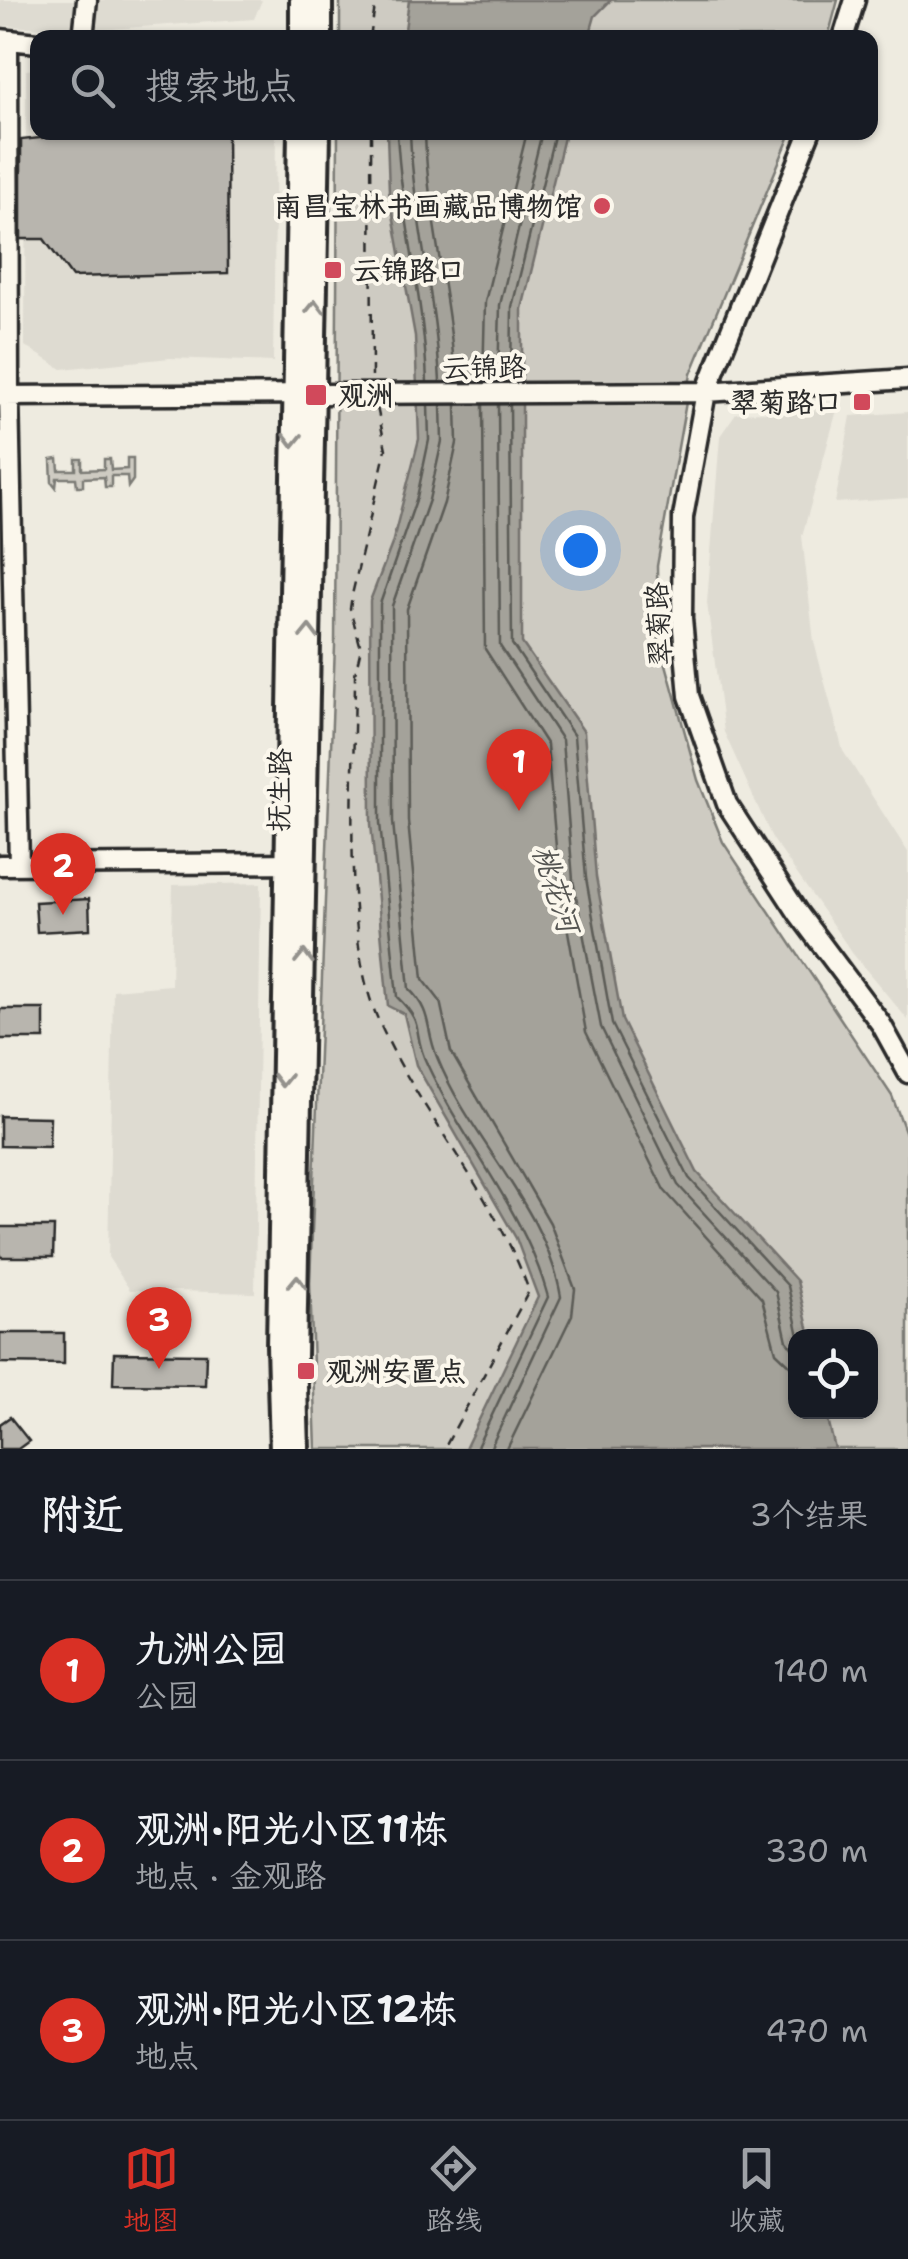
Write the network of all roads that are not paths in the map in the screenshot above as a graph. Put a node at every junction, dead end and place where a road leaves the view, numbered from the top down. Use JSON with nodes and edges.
{"nodes":[{"id":1,"x":88,"y":0,"type":"edge"},
{"id":2,"x":301,"y":0,"type":"edge"},
{"id":3,"x":322,"y":0,"type":"edge"},
{"id":4,"x":854,"y":0,"type":"edge"},
{"id":5,"x":84,"y":30,"type":"edge"},
{"id":6,"x":301,"y":30,"type":"edge"},
{"id":7,"x":321,"y":30,"type":"edge"},
{"id":8,"x":845,"y":30,"type":"edge"},
{"id":9,"x":4,"y":40,"type":"edge"},
{"id":10,"x":30,"y":42,"type":"edge"},
{"id":11,"x":299,"y":140,"type":"edge"},
{"id":12,"x":319,"y":140,"type":"edge"},
{"id":13,"x":807,"y":140,"type":"edge"},
{"id":14,"x":908,"y":379,"type":"edge"},
{"id":15,"x":706,"y":392,"type":"junction"},
{"id":16,"x":4,"y":395,"type":"edge"},
{"id":17,"x":303,"y":395,"type":"junction"},
{"id":18,"x":7,"y":631,"type":"edge"},
{"id":19,"x":296,"y":863,"type":"junction"},
{"id":20,"x":9,"y":865,"type":"edge"},
{"id":21,"x":900,"y":1045,"type":"edge"},
{"id":22,"x":908,"y":1073,"type":"edge"},
{"id":23,"x":281,"y":1449,"type":"edge"},
{"id":24,"x":298,"y":1449,"type":"edge"}],
"edges":[{"from":1,"to":5,"type":"street"},
{"from":2,"to":6,"type":"main road"},
{"from":3,"to":7,"type":"main road"},
{"from":4,"to":8,"type":"street"},
{"from":9,"to":10,"type":"street"},
{"from":9,"to":16,"type":"street"},
{"from":11,"to":17,"type":"main road","name":"抚生路"},
{"from":17,"to":12,"type":"main road","name":"抚生路","one_way":true},
{"from":13,"to":15,"type":"street","name":"翠菊路"},
{"from":14,"to":15,"type":"street","name":"云锦路"},
{"from":15,"to":17,"type":"street","name":"云锦路"},
{"from":15,"to":21,"type":"street","name":"翠菊路"},
{"from":16,"to":17,"type":"street","name":"云锦路"},
{"from":16,"to":18,"type":"street"},
{"from":17,"to":19,"type":"main road","name":"抚生路"},
{"from":18,"to":20,"type":"street"},
{"from":19,"to":20,"type":"street"},
{"from":19,"to":23,"type":"main road","name":"抚生路","one_way":true},
{"from":24,"to":19,"type":"main road","name":"抚生路","one_way":true},
{"from":21,"to":22,"type":"street","name":"翠菊路"}]}
